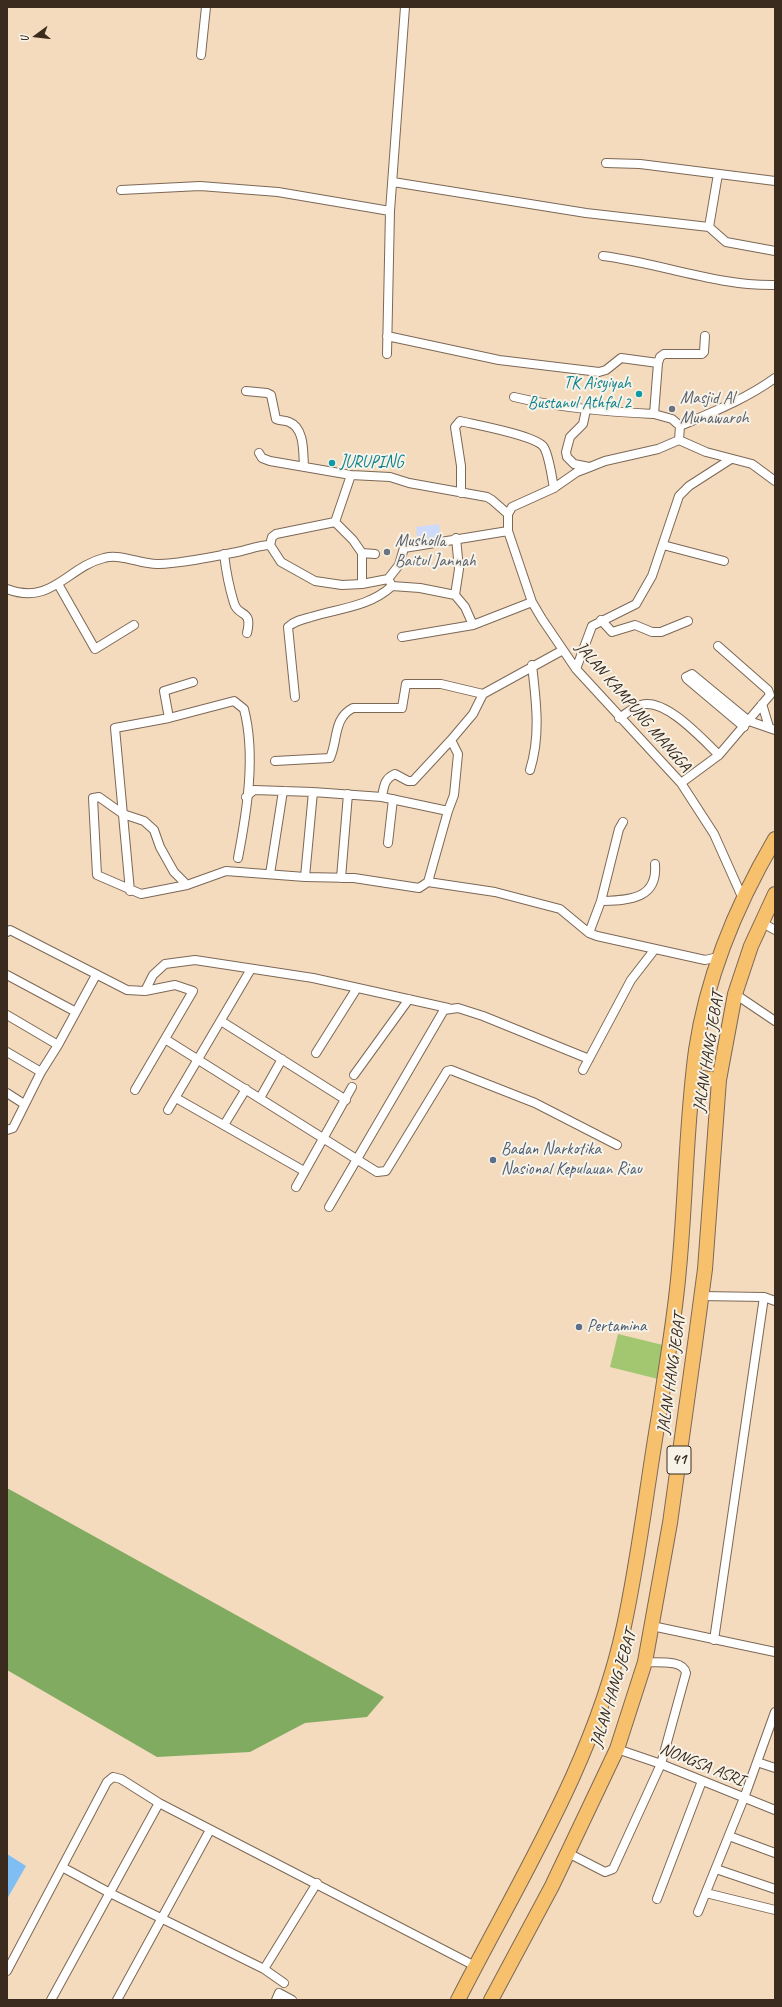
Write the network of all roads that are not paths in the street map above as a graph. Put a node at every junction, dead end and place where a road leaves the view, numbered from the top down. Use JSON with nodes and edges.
{"nodes":[{"id":1,"x":206,"y":7,"type":"edge"},
{"id":2,"x":405,"y":7,"type":"edge"},
{"id":3,"x":201,"y":55,"type":"dead end"},
{"id":4,"x":606,"y":163,"type":"dead end"},
{"id":5,"x":718,"y":174,"type":"junction"},
{"id":6,"x":775,"y":180,"type":"edge"},
{"id":7,"x":393,"y":182,"type":"junction"},
{"id":8,"x":121,"y":190,"type":"dead end"},
{"id":9,"x":390,"y":211,"type":"junction"},
{"id":10,"x":709,"y":227,"type":"junction"},
{"id":11,"x":775,"y":251,"type":"edge"},
{"id":12,"x":602,"y":256,"type":"dead end"},
{"id":13,"x":775,"y":285,"type":"edge"},
{"id":14,"x":387,"y":336,"type":"junction"},
{"id":15,"x":705,"y":336,"type":"dead end"},
{"id":16,"x":387,"y":354,"type":"dead end"},
{"id":17,"x":658,"y":363,"type":"junction"},
{"id":18,"x":775,"y":378,"type":"edge"},
{"id":19,"x":246,"y":391,"type":"dead end"},
{"id":20,"x":514,"y":397,"type":"dead end"},
{"id":21,"x":586,"y":410,"type":"junction"},
{"id":22,"x":654,"y":414,"type":"junction"},
{"id":23,"x":680,"y":426,"type":"junction"},
{"id":24,"x":679,"y":440,"type":"junction"},
{"id":25,"x":259,"y":453,"type":"dead end"},
{"id":26,"x":731,"y":460,"type":"junction"},
{"id":27,"x":304,"y":467,"type":"junction"},
{"id":28,"x":590,"y":467,"type":"junction"},
{"id":29,"x":351,"y":475,"type":"junction"},
{"id":30,"x":775,"y":481,"type":"edge"},
{"id":31,"x":554,"y":488,"type":"junction"},
{"id":32,"x":461,"y":493,"type":"junction"},
{"id":33,"x":508,"y":514,"type":"junction"},
{"id":34,"x":335,"y":522,"type":"junction"},
{"id":35,"x":508,"y":531,"type":"junction"},
{"id":36,"x":456,"y":538,"type":"junction"},
{"id":37,"x":270,"y":545,"type":"junction"},
{"id":38,"x":663,"y":545,"type":"junction"},
{"id":39,"x":362,"y":553,"type":"junction"},
{"id":40,"x":224,"y":554,"type":"junction"},
{"id":41,"x":375,"y":554,"type":"dead end"},
{"id":42,"x":724,"y":561,"type":"dead end"},
{"id":43,"x":390,"y":583,"type":"junction"},
{"id":44,"x":58,"y":584,"type":"junction"},
{"id":45,"x":362,"y":584,"type":"junction"},
{"id":46,"x":7,"y":589,"type":"edge"},
{"id":47,"x":455,"y":596,"type":"junction"},
{"id":48,"x":532,"y":602,"type":"junction"},
{"id":49,"x":601,"y":620,"type":"junction"},
{"id":50,"x":688,"y":621,"type":"dead end"},
{"id":51,"x":134,"y":625,"type":"dead end"},
{"id":52,"x":472,"y":625,"type":"junction"},
{"id":53,"x":247,"y":634,"type":"dead end"},
{"id":54,"x":402,"y":637,"type":"dead end"},
{"id":55,"x":718,"y":646,"type":"dead end"},
{"id":56,"x":563,"y":650,"type":"junction"},
{"id":57,"x":532,"y":666,"type":"junction"},
{"id":58,"x":576,"y":669,"type":"junction"},
{"id":59,"x":193,"y":682,"type":"dead end"},
{"id":60,"x":483,"y":694,"type":"junction"},
{"id":61,"x":295,"y":697,"type":"dead end"},
{"id":62,"x":762,"y":704,"type":"junction"},
{"id":63,"x":169,"y":718,"type":"junction"},
{"id":64,"x":619,"y":718,"type":"junction"},
{"id":65,"x":746,"y":724,"type":"junction"},
{"id":66,"x":772,"y":729,"type":"edge"},
{"id":67,"x":451,"y":740,"type":"junction"},
{"id":68,"x":719,"y":755,"type":"junction"},
{"id":69,"x":275,"y":761,"type":"dead end"},
{"id":70,"x":530,"y":770,"type":"dead end"},
{"id":71,"x":681,"y":783,"type":"junction"},
{"id":72,"x":283,"y":790,"type":"junction"},
{"id":73,"x":313,"y":792,"type":"junction"},
{"id":74,"x":348,"y":794,"type":"junction"},
{"id":75,"x":246,"y":797,"type":"junction"},
{"id":76,"x":382,"y":797,"type":"junction"},
{"id":77,"x":393,"y":799,"type":"junction"},
{"id":78,"x":448,"y":811,"type":"junction"},
{"id":79,"x":123,"y":814,"type":"junction"},
{"id":80,"x":623,"y":822,"type":"dead end"},
{"id":81,"x":775,"y":839,"type":"edge"},
{"id":82,"x":388,"y":842,"type":"dead end"},
{"id":83,"x":238,"y":858,"type":"dead end"},
{"id":84,"x":655,"y":864,"type":"dead end"},
{"id":85,"x":270,"y":874,"type":"junction"},
{"id":86,"x":305,"y":877,"type":"junction"},
{"id":87,"x":341,"y":878,"type":"junction"},
{"id":88,"x":428,"y":882,"type":"junction"},
{"id":89,"x":187,"y":885,"type":"junction"},
{"id":90,"x":130,"y":891,"type":"junction"},
{"id":91,"x":775,"y":894,"type":"edge"},
{"id":92,"x":743,"y":899,"type":"junction"},
{"id":93,"x":601,"y":901,"type":"junction"},
{"id":94,"x":761,"y":922,"type":"junction"},
{"id":95,"x":775,"y":930,"type":"edge"},
{"id":96,"x":7,"y":932,"type":"edge"},
{"id":97,"x":589,"y":933,"type":"junction"},
{"id":98,"x":655,"y":949,"type":"junction"},
{"id":99,"x":718,"y":957,"type":"junction"},
{"id":100,"x":251,"y":969,"type":"junction"},
{"id":101,"x":7,"y":975,"type":"edge"},
{"id":102,"x":96,"y":975,"type":"junction"},
{"id":103,"x":357,"y":988,"type":"junction"},
{"id":104,"x":145,"y":991,"type":"junction"},
{"id":105,"x":735,"y":994,"type":"junction"},
{"id":106,"x":409,"y":999,"type":"junction"},
{"id":107,"x":448,"y":1008,"type":"junction"},
{"id":108,"x":76,"y":1012,"type":"junction"},
{"id":109,"x":7,"y":1015,"type":"edge"},
{"id":110,"x":221,"y":1021,"type":"junction"},
{"id":111,"x":775,"y":1021,"type":"edge"},
{"id":112,"x":165,"y":1039,"type":"junction"},
{"id":113,"x":58,"y":1045,"type":"junction"},
{"id":114,"x":7,"y":1052,"type":"edge"},
{"id":115,"x":316,"y":1053,"type":"dead end"},
{"id":116,"x":198,"y":1059,"type":"junction"},
{"id":117,"x":589,"y":1059,"type":"junction"},
{"id":118,"x":282,"y":1060,"type":"junction"},
{"id":119,"x":583,"y":1070,"type":"dead end"},
{"id":120,"x":41,"y":1072,"type":"junction"},
{"id":121,"x":354,"y":1075,"type":"dead end"},
{"id":122,"x":694,"y":1077,"type":"junction"},
{"id":123,"x":719,"y":1080,"type":"junction"},
{"id":124,"x":352,"y":1087,"type":"dead end"},
{"id":125,"x":246,"y":1089,"type":"junction"},
{"id":126,"x":135,"y":1090,"type":"dead end"},
{"id":127,"x":7,"y":1093,"type":"edge"},
{"id":128,"x":176,"y":1098,"type":"junction"},
{"id":129,"x":260,"y":1098,"type":"junction"},
{"id":130,"x":346,"y":1100,"type":"junction"},
{"id":131,"x":24,"y":1104,"type":"junction"},
{"id":132,"x":168,"y":1110,"type":"dead end"},
{"id":133,"x":224,"y":1125,"type":"junction"},
{"id":134,"x":8,"y":1131,"type":"edge"},
{"id":135,"x":324,"y":1138,"type":"junction"},
{"id":136,"x":617,"y":1145,"type":"dead end"},
{"id":137,"x":356,"y":1160,"type":"junction"},
{"id":138,"x":304,"y":1171,"type":"junction"},
{"id":139,"x":296,"y":1186,"type":"dead end"},
{"id":140,"x":329,"y":1207,"type":"dead end"},
{"id":141,"x":701,"y":1296,"type":"junction"},
{"id":142,"x":764,"y":1298,"type":"junction"},
{"id":143,"x":775,"y":1301,"type":"edge"},
{"id":144,"x":652,"y":1626,"type":"junction"},
{"id":145,"x":714,"y":1640,"type":"junction"},
{"id":146,"x":775,"y":1652,"type":"edge"},
{"id":147,"x":645,"y":1662,"type":"junction"},
{"id":148,"x":775,"y":1712,"type":"edge"},
{"id":149,"x":772,"y":1729,"type":"edge"},
{"id":150,"x":617,"y":1749,"type":"junction"},
{"id":151,"x":757,"y":1762,"type":"junction"},
{"id":152,"x":661,"y":1764,"type":"junction"},
{"id":153,"x":775,"y":1768,"type":"edge"},
{"id":154,"x":702,"y":1782,"type":"junction"},
{"id":155,"x":744,"y":1798,"type":"junction"},
{"id":156,"x":159,"y":1803,"type":"junction"},
{"id":157,"x":775,"y":1810,"type":"edge"},
{"id":158,"x":210,"y":1830,"type":"junction"},
{"id":159,"x":729,"y":1836,"type":"junction"},
{"id":160,"x":775,"y":1853,"type":"edge"},
{"id":161,"x":568,"y":1854,"type":"junction"},
{"id":162,"x":62,"y":1867,"type":"junction"},
{"id":163,"x":716,"y":1869,"type":"junction"},
{"id":164,"x":317,"y":1883,"type":"junction"},
{"id":165,"x":775,"y":1889,"type":"edge"},
{"id":166,"x":110,"y":1893,"type":"junction"},
{"id":167,"x":706,"y":1893,"type":"junction"},
{"id":168,"x":657,"y":1899,"type":"dead end"},
{"id":169,"x":775,"y":1910,"type":"edge"},
{"id":170,"x":698,"y":1912,"type":"dead end"},
{"id":171,"x":161,"y":1917,"type":"junction"},
{"id":172,"x":475,"y":1966,"type":"junction"},
{"id":173,"x":264,"y":1969,"type":"junction"},
{"id":174,"x":7,"y":1971,"type":"edge"},
{"id":175,"x":284,"y":1983,"type":"dead end"},
{"id":176,"x":278,"y":1997,"type":"edge"},
{"id":177,"x":51,"y":2000,"type":"edge"},
{"id":178,"x":117,"y":2000,"type":"edge"},
{"id":179,"x":292,"y":2000,"type":"edge"},
{"id":180,"x":458,"y":2000,"type":"edge"},
{"id":181,"x":491,"y":2000,"type":"edge"}],
"edges":[{"from":1,"to":3,"type":"street"},
{"from":2,"to":7,"type":"street"},
{"from":4,"to":5,"type":"street"},
{"from":5,"to":6,"type":"street"},
{"from":5,"to":10,"type":"street"},
{"from":7,"to":9,"type":"street"},
{"from":7,"to":10,"type":"street"},
{"from":8,"to":9,"type":"street"},
{"from":9,"to":14,"type":"street"},
{"from":10,"to":11,"type":"street"},
{"from":12,"to":13,"type":"street"},
{"from":14,"to":16,"type":"street"},
{"from":14,"to":17,"type":"street"},
{"from":15,"to":17,"type":"street"},
{"from":17,"to":22,"type":"street"},
{"from":18,"to":23,"type":"street"},
{"from":19,"to":27,"type":"street"},
{"from":20,"to":21,"type":"street"},
{"from":21,"to":22,"type":"street"},
{"from":21,"to":28,"type":"street"},
{"from":22,"to":23,"type":"street"},
{"from":23,"to":24,"type":"street"},
{"from":24,"to":26,"type":"street"},
{"from":24,"to":28,"type":"street"},
{"from":25,"to":27,"type":"street"},
{"from":26,"to":30,"type":"street"},
{"from":26,"to":38,"type":"street"},
{"from":27,"to":29,"type":"street"},
{"from":28,"to":31,"type":"street"},
{"from":29,"to":32,"type":"street"},
{"from":29,"to":34,"type":"street"},
{"from":31,"to":32,"type":"street"},
{"from":31,"to":33,"type":"street"},
{"from":32,"to":33,"type":"street"},
{"from":33,"to":35,"type":"street","name":"JALAN KAMPUNG MANGGA"},
{"from":34,"to":37,"type":"street"},
{"from":34,"to":39,"type":"street"},
{"from":35,"to":36,"type":"street"},
{"from":35,"to":48,"type":"street","name":"JALAN KAMPUNG MANGGA"},
{"from":36,"to":43,"type":"street"},
{"from":36,"to":47,"type":"street"},
{"from":37,"to":40,"type":"street"},
{"from":37,"to":45,"type":"street"},
{"from":38,"to":42,"type":"street"},
{"from":38,"to":49,"type":"street"},
{"from":39,"to":41,"type":"street"},
{"from":39,"to":45,"type":"street"},
{"from":40,"to":44,"type":"street"},
{"from":40,"to":53,"type":"street"},
{"from":43,"to":45,"type":"street"},
{"from":43,"to":47,"type":"street"},
{"from":43,"to":61,"type":"street"},
{"from":44,"to":46,"type":"street"},
{"from":44,"to":51,"type":"street"},
{"from":47,"to":52,"type":"street"},
{"from":48,"to":52,"type":"street"},
{"from":48,"to":56,"type":"street","name":"JALAN KAMPUNG MANGGA"},
{"from":49,"to":50,"type":"street"},
{"from":49,"to":58,"type":"street"},
{"from":52,"to":54,"type":"street"},
{"from":55,"to":62,"type":"street"},
{"from":56,"to":57,"type":"street"},
{"from":56,"to":58,"type":"street","name":"JALAN KAMPUNG MANGGA"},
{"from":57,"to":60,"type":"street"},
{"from":57,"to":70,"type":"street"},
{"from":58,"to":64,"type":"street","name":"JALAN KAMPUNG MANGGA"},
{"from":59,"to":63,"type":"street"},
{"from":60,"to":67,"type":"street"},
{"from":60,"to":69,"type":"street"},
{"from":62,"to":65,"type":"street"},
{"from":62,"to":66,"type":"street"},
{"from":63,"to":75,"type":"street"},
{"from":63,"to":79,"type":"street"},
{"from":64,"to":68,"type":"street"},
{"from":64,"to":71,"type":"street","name":"JALAN KAMPUNG MANGGA"},
{"from":65,"to":65,"type":"street"},
{"from":65,"to":66,"type":"street"},
{"from":65,"to":68,"type":"street"},
{"from":67,"to":76,"type":"street"},
{"from":67,"to":78,"type":"street"},
{"from":68,"to":71,"type":"street"},
{"from":71,"to":92,"type":"street","name":"JALAN KAMPUNG MANGGA"},
{"from":72,"to":73,"type":"street"},
{"from":72,"to":75,"type":"street"},
{"from":72,"to":85,"type":"street"},
{"from":73,"to":74,"type":"street"},
{"from":73,"to":86,"type":"street"},
{"from":74,"to":76,"type":"street"},
{"from":74,"to":87,"type":"street"},
{"from":75,"to":83,"type":"street"},
{"from":76,"to":77,"type":"street"},
{"from":77,"to":78,"type":"street"},
{"from":77,"to":82,"type":"street"},
{"from":78,"to":88,"type":"street"},
{"from":79,"to":89,"type":"street"},
{"from":79,"to":90,"type":"street"},
{"from":79,"to":90,"type":"street"},
{"from":80,"to":93,"type":"street"},
{"from":81,"to":92,"type":"highway"},
{"from":84,"to":93,"type":"street"},
{"from":85,"to":86,"type":"street"},
{"from":85,"to":89,"type":"street"},
{"from":86,"to":87,"type":"street"},
{"from":87,"to":88,"type":"street"},
{"from":88,"to":97,"type":"street"},
{"from":89,"to":90,"type":"street"},
{"from":91,"to":94,"type":"highway","name":"JALAN HANG JEBAT","number":"41"},
{"from":92,"to":99,"type":"highway"},
{"from":93,"to":97,"type":"street"},
{"from":94,"to":95,"type":"street"},
{"from":94,"to":105,"type":"highway","name":"JALAN HANG JEBAT","number":"41"},
{"from":96,"to":102,"type":"street"},
{"from":97,"to":98,"type":"street"},
{"from":98,"to":99,"type":"street"},
{"from":98,"to":117,"type":"street"},
{"from":99,"to":122,"type":"highway"},
{"from":100,"to":103,"type":"street"},
{"from":100,"to":104,"type":"street"},
{"from":100,"to":110,"type":"street"},
{"from":101,"to":108,"type":"street"},
{"from":102,"to":104,"type":"street"},
{"from":102,"to":108,"type":"street"},
{"from":103,"to":106,"type":"street"},
{"from":103,"to":115,"type":"street"},
{"from":104,"to":112,"type":"street"},
{"from":105,"to":111,"type":"street"},
{"from":105,"to":123,"type":"highway","name":"JALAN HANG JEBAT","number":"41"},
{"from":106,"to":107,"type":"street"},
{"from":106,"to":121,"type":"street"},
{"from":107,"to":117,"type":"street"},
{"from":107,"to":137,"type":"street"},
{"from":108,"to":113,"type":"street"},
{"from":109,"to":113,"type":"street"},
{"from":110,"to":116,"type":"street"},
{"from":110,"to":118,"type":"street"},
{"from":112,"to":116,"type":"street"},
{"from":112,"to":126,"type":"street"},
{"from":113,"to":120,"type":"street"},
{"from":114,"to":120,"type":"street"},
{"from":116,"to":125,"type":"street"},
{"from":116,"to":128,"type":"street"},
{"from":117,"to":119,"type":"street"},
{"from":118,"to":129,"type":"street"},
{"from":118,"to":130,"type":"street"},
{"from":120,"to":131,"type":"street"},
{"from":122,"to":123,"type":"highway"},
{"from":122,"to":172,"type":"highway"},
{"from":123,"to":141,"type":"highway","name":"JALAN HANG JEBAT","number":"41"},
{"from":124,"to":130,"type":"street"},
{"from":125,"to":129,"type":"street"},
{"from":125,"to":133,"type":"street"},
{"from":127,"to":131,"type":"street"},
{"from":128,"to":132,"type":"street"},
{"from":128,"to":133,"type":"street"},
{"from":129,"to":135,"type":"street"},
{"from":130,"to":135,"type":"street"},
{"from":131,"to":134,"type":"street"},
{"from":133,"to":138,"type":"street"},
{"from":135,"to":137,"type":"street"},
{"from":135,"to":138,"type":"street"},
{"from":136,"to":137,"type":"street"},
{"from":137,"to":140,"type":"street"},
{"from":138,"to":139,"type":"street"},
{"from":141,"to":142,"type":"street"},
{"from":141,"to":144,"type":"highway","name":"JALAN HANG JEBAT","number":"41"},
{"from":142,"to":143,"type":"street"},
{"from":142,"to":145,"type":"street"},
{"from":144,"to":145,"type":"street"},
{"from":144,"to":147,"type":"highway","name":"JALAN HANG JEBAT","number":"41"},
{"from":145,"to":146,"type":"street"},
{"from":147,"to":150,"type":"highway","name":"JALAN HANG JEBAT","number":"41"},
{"from":147,"to":152,"type":"street"},
{"from":148,"to":149,"type":"street"},
{"from":149,"to":151,"type":"street"},
{"from":150,"to":152,"type":"street","name":"NONGSA ASRI"},
{"from":150,"to":161,"type":"highway","name":"JALAN HANG JEBAT","number":"41"},
{"from":151,"to":153,"type":"street"},
{"from":151,"to":155,"type":"street"},
{"from":152,"to":154,"type":"street","name":"NONGSA ASRI"},
{"from":152,"to":161,"type":"street"},
{"from":154,"to":155,"type":"street","name":"NONGSA ASRI"},
{"from":154,"to":168,"type":"street"},
{"from":155,"to":157,"type":"street","name":"NONGSA ASRI"},
{"from":155,"to":159,"type":"street"},
{"from":156,"to":158,"type":"street"},
{"from":156,"to":162,"type":"street"},
{"from":156,"to":166,"type":"street"},
{"from":158,"to":164,"type":"street"},
{"from":158,"to":171,"type":"street"},
{"from":159,"to":160,"type":"street"},
{"from":159,"to":163,"type":"street"},
{"from":161,"to":181,"type":"highway","name":"JALAN HANG JEBAT","number":"41"},
{"from":162,"to":166,"type":"street"},
{"from":162,"to":174,"type":"street"},
{"from":163,"to":165,"type":"street"},
{"from":163,"to":167,"type":"street"},
{"from":164,"to":172,"type":"street"},
{"from":164,"to":173,"type":"street"},
{"from":166,"to":171,"type":"street"},
{"from":166,"to":177,"type":"street"},
{"from":167,"to":169,"type":"street"},
{"from":167,"to":170,"type":"street"},
{"from":171,"to":173,"type":"street"},
{"from":171,"to":178,"type":"street"},
{"from":172,"to":180,"type":"highway"},
{"from":173,"to":175,"type":"street"},
{"from":176,"to":179,"type":"street"}]}
